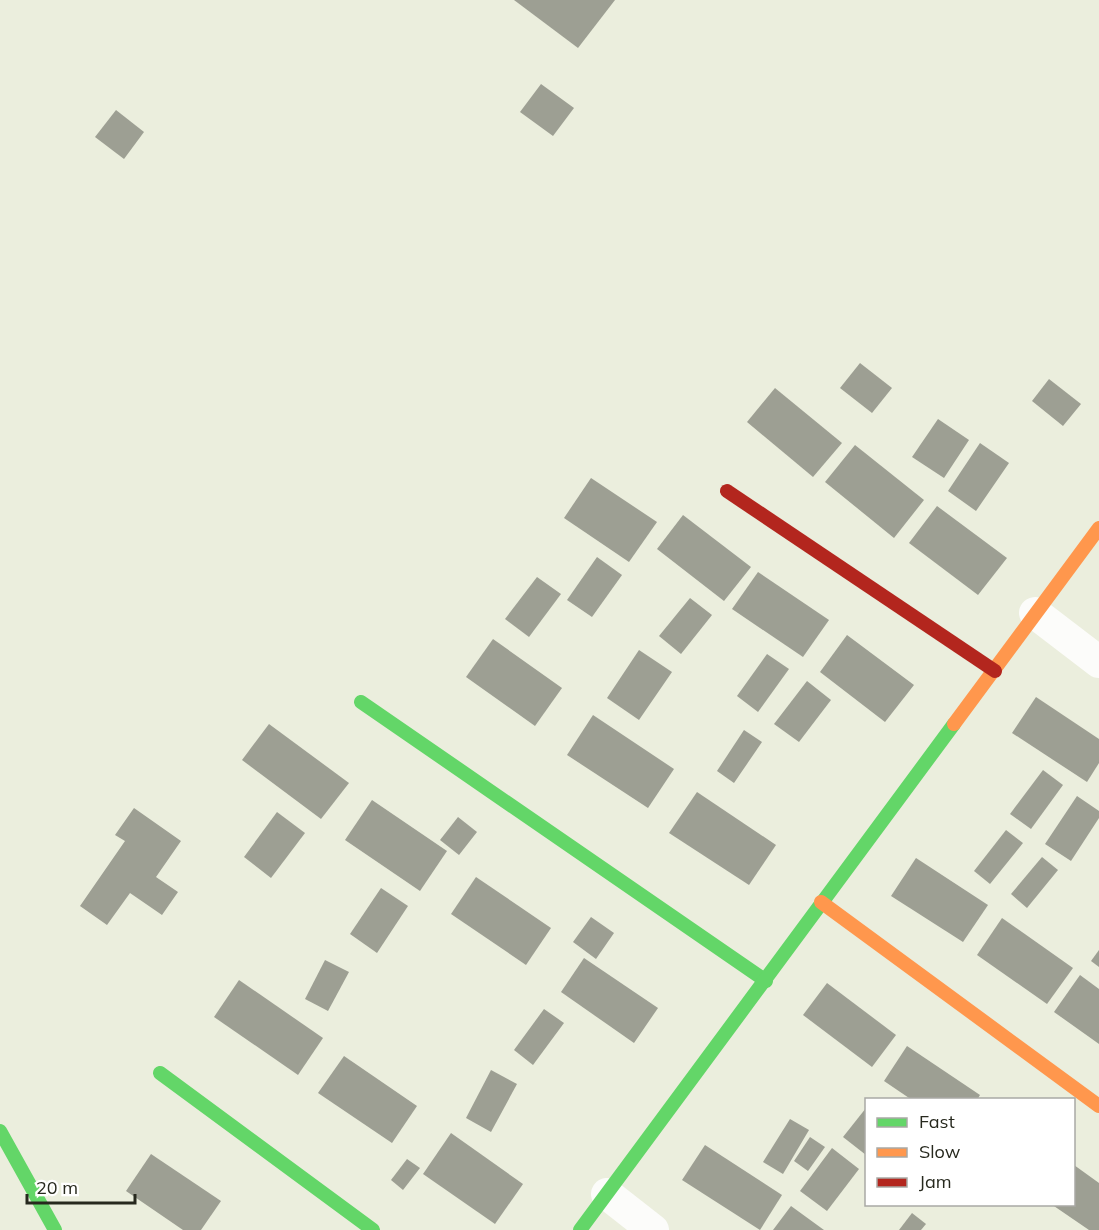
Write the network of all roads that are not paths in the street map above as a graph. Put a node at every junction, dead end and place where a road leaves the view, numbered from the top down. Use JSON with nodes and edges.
{"nodes":[{"id":1,"x":727,"y":491,"type":"dead end"},
{"id":2,"x":1099,"y":528,"type":"edge"},
{"id":3,"x":1035,"y":613,"type":"junction"},
{"id":4,"x":1099,"y":662,"type":"edge"},
{"id":5,"x":995,"y":671,"type":"junction"},
{"id":6,"x":362,"y":702,"type":"dead end"},
{"id":7,"x":820,"y":902,"type":"junction"},
{"id":8,"x":766,"y":981,"type":"junction"},
{"id":9,"x":160,"y":1073,"type":"dead end"},
{"id":10,"x":1099,"y":1106,"type":"edge"},
{"id":11,"x":0,"y":1131,"type":"edge"},
{"id":12,"x":608,"y":1194,"type":"junction"},
{"id":13,"x":55,"y":1230,"type":"edge"},
{"id":14,"x":373,"y":1230,"type":"edge"},
{"id":15,"x":580,"y":1230,"type":"edge"},
{"id":16,"x":653,"y":1230,"type":"edge"}],
"edges":[{"from":1,"to":5,"type":"street"},
{"from":2,"to":3,"type":"street"},
{"from":3,"to":4,"type":"street"},
{"from":3,"to":5,"type":"street"},
{"from":5,"to":7,"type":"street"},
{"from":6,"to":8,"type":"street"},
{"from":7,"to":8,"type":"street"},
{"from":7,"to":10,"type":"street"},
{"from":8,"to":12,"type":"street"},
{"from":9,"to":14,"type":"street"},
{"from":11,"to":13,"type":"street"},
{"from":12,"to":15,"type":"street"},
{"from":12,"to":16,"type":"street"}]}
